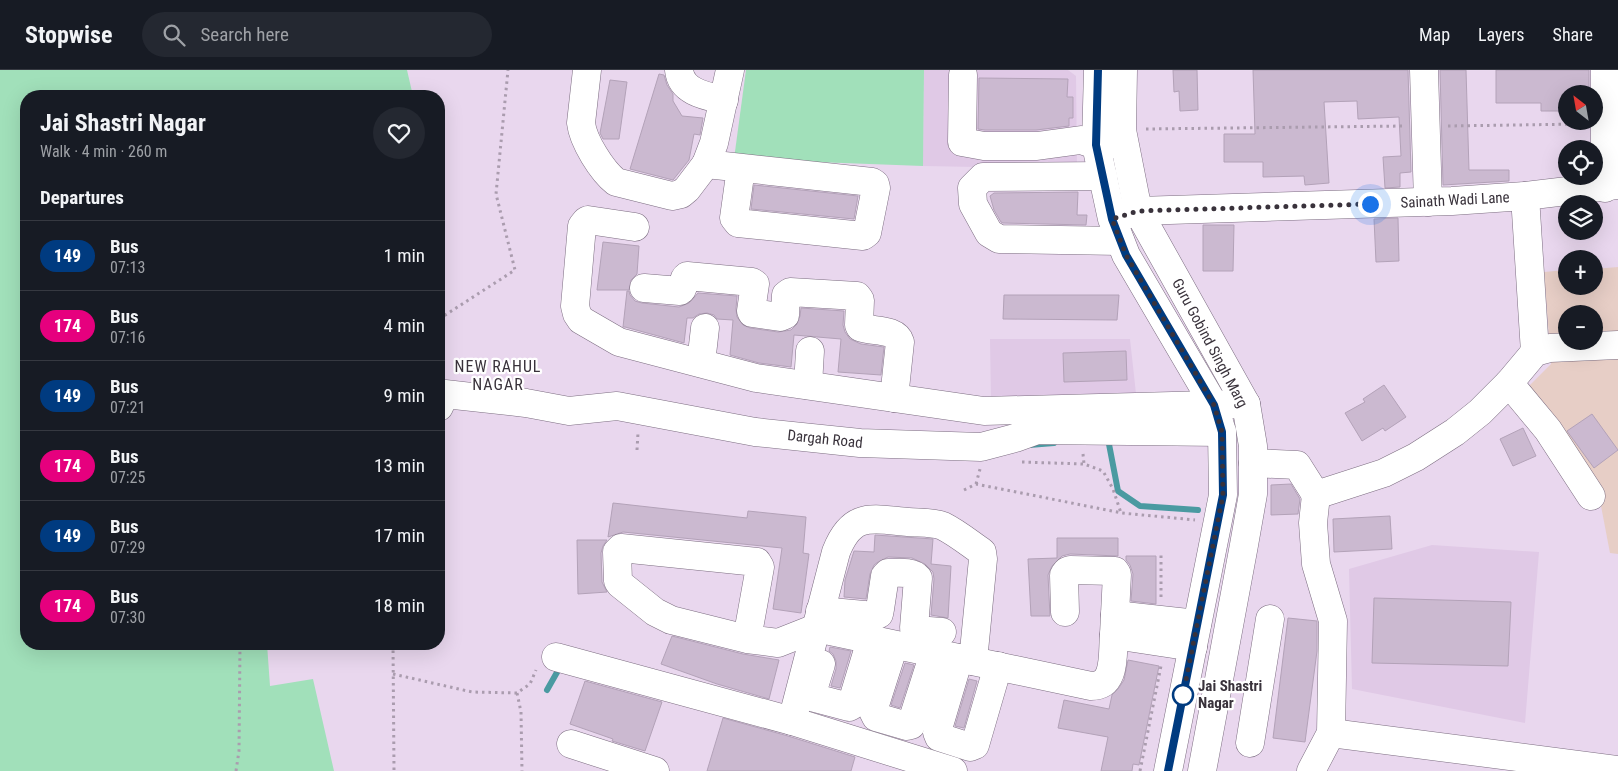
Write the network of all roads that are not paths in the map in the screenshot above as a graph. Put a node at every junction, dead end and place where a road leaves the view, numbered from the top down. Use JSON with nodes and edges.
{"nodes":[{"id":1,"x":587,"y":70,"type":"edge"},
{"id":2,"x":679,"y":70,"type":"edge"},
{"id":3,"x":730,"y":70,"type":"edge"},
{"id":4,"x":1098,"y":70,"type":"edge"},
{"id":5,"x":1123,"y":70,"type":"edge"},
{"id":6,"x":1424,"y":70,"type":"edge"},
{"id":7,"x":1605,"y":70,"type":"edge"},
{"id":8,"x":963,"y":75,"type":"dead end"},
{"id":9,"x":724,"y":100,"type":"junction"},
{"id":10,"x":1124,"y":137,"type":"junction"},
{"id":11,"x":1096,"y":145,"type":"junction"},
{"id":12,"x":706,"y":164,"type":"junction"},
{"id":13,"x":741,"y":168,"type":"junction"},
{"id":14,"x":1103,"y":176,"type":"junction"},
{"id":15,"x":1611,"y":186,"type":"edge"},
{"id":16,"x":1525,"y":196,"type":"junction"},
{"id":17,"x":1428,"y":202,"type":"junction"},
{"id":18,"x":1138,"y":211,"type":"junction"},
{"id":19,"x":635,"y":228,"type":"dead end"},
{"id":20,"x":1116,"y":230,"type":"junction"},
{"id":21,"x":644,"y":288,"type":"dead end"},
{"id":22,"x":705,"y":328,"type":"dead end"},
{"id":23,"x":1618,"y":345,"type":"edge"},
{"id":24,"x":810,"y":351,"type":"dead end"},
{"id":25,"x":1535,"y":352,"type":"junction"},
{"id":26,"x":701,"y":363,"type":"junction"},
{"id":27,"x":1509,"y":383,"type":"junction"},
{"id":28,"x":808,"y":385,"type":"junction"},
{"id":29,"x":445,"y":394,"type":"edge"},
{"id":30,"x":894,"y":398,"type":"junction"},
{"id":31,"x":1246,"y":404,"type":"junction"},
{"id":32,"x":1214,"y":405,"type":"junction"},
{"id":33,"x":1222,"y":432,"type":"junction"},
{"id":34,"x":1253,"y":463,"type":"junction"},
{"id":35,"x":1252,"y":494,"type":"junction"},
{"id":36,"x":1223,"y":495,"type":"junction"},
{"id":37,"x":1316,"y":495,"type":"junction"},
{"id":38,"x":1591,"y":496,"type":"dead end"},
{"id":39,"x":1065,"y":612,"type":"dead end"},
{"id":40,"x":1270,"y":620,"type":"dead end"},
{"id":41,"x":822,"y":623,"type":"junction"},
{"id":42,"x":1115,"y":625,"type":"junction"},
{"id":43,"x":1195,"y":636,"type":"junction"},
{"id":44,"x":747,"y":638,"type":"junction"},
{"id":45,"x":882,"y":642,"type":"junction"},
{"id":46,"x":961,"y":654,"type":"junction"},
{"id":47,"x":556,"y":657,"type":"road end"},
{"id":48,"x":1220,"y":676,"type":"junction"},
{"id":49,"x":1260,"y":681,"type":"junction"},
{"id":50,"x":792,"y":721,"type":"junction"},
{"id":51,"x":1331,"y":733,"type":"junction"},
{"id":52,"x":571,"y":744,"type":"dead end"},
{"id":53,"x":1250,"y":744,"type":"dead end"},
{"id":54,"x":1618,"y":770,"type":"edge"},
{"id":55,"x":656,"y":771,"type":"edge"},
{"id":56,"x":953,"y":771,"type":"edge"},
{"id":57,"x":1168,"y":771,"type":"edge"},
{"id":58,"x":1202,"y":771,"type":"edge"},
{"id":59,"x":1311,"y":771,"type":"edge"}],
"edges":[{"from":1,"to":12,"type":"street"},
{"from":2,"to":9,"type":"street"},
{"from":3,"to":9,"type":"street"},
{"from":4,"to":11,"type":"street","name":"Guru Gobind Singh Marg"},
{"from":5,"to":10,"type":"street","name":"Guru Gobind Singh Marg"},
{"from":6,"to":17,"type":"street"},
{"from":7,"to":15,"type":"street"},
{"from":8,"to":11,"type":"street"},
{"from":9,"to":12,"type":"street"},
{"from":10,"to":11,"type":"street"},
{"from":10,"to":18,"type":"street","name":"Guru Gobind Singh Marg"},
{"from":11,"to":14,"type":"street","name":"Guru Gobind Singh Marg"},
{"from":12,"to":13,"type":"street"},
{"from":13,"to":13,"type":"street"},
{"from":14,"to":20,"type":"street","name":"Guru Gobind Singh Marg"},
{"from":14,"to":20,"type":"street","name":"Sainath Wadi Lane"},
{"from":15,"to":16,"type":"street","name":"Sainath Wadi Lane"},
{"from":16,"to":17,"type":"street","name":"Sainath Wadi Lane"},
{"from":16,"to":25,"type":"street"},
{"from":17,"to":18,"type":"street","name":"Sainath Wadi Lane"},
{"from":18,"to":20,"type":"street","name":"Sainath Wadi Lane"},
{"from":18,"to":31,"type":"street","name":"Guru Gobind Singh Marg"},
{"from":19,"to":26,"type":"street"},
{"from":20,"to":32,"type":"street","name":"Guru Gobind Singh Marg"},
{"from":21,"to":30,"type":"street"},
{"from":22,"to":26,"type":"street"},
{"from":23,"to":25,"type":"street"},
{"from":24,"to":28,"type":"street"},
{"from":25,"to":27,"type":"street"},
{"from":26,"to":28,"type":"street"},
{"from":27,"to":37,"type":"street"},
{"from":27,"to":38,"type":"street"},
{"from":28,"to":30,"type":"street"},
{"from":29,"to":33,"type":"street","name":"Dargah Road"},
{"from":30,"to":32,"type":"street"},
{"from":31,"to":32,"type":"street"},
{"from":31,"to":34,"type":"street","name":"Guru Gobind Singh Marg"},
{"from":32,"to":33,"type":"street","name":"Guru Gobind Singh Marg"},
{"from":33,"to":36,"type":"street","name":"Guru Gobind Singh Marg"},
{"from":34,"to":35,"type":"street","name":"Guru Gobind Singh Marg"},
{"from":34,"to":37,"type":"street"},
{"from":35,"to":36,"type":"street"},
{"from":35,"to":48,"type":"street","name":"Guru Gobind Singh Marg"},
{"from":36,"to":43,"type":"street","name":"Guru Gobind Singh Marg"},
{"from":37,"to":51,"type":"street"},
{"from":39,"to":42,"type":"street"},
{"from":40,"to":49,"type":"street"},
{"from":41,"to":44,"type":"street"},
{"from":41,"to":45,"type":"street"},
{"from":41,"to":45,"type":"street"},
{"from":41,"to":46,"type":"street"},
{"from":41,"to":46,"type":"street"},
{"from":41,"to":50,"type":"street"},
{"from":42,"to":43,"type":"street"},
{"from":42,"to":46,"type":"street"},
{"from":43,"to":57,"type":"street","name":"Guru Gobind Singh Marg"},
{"from":44,"to":44,"type":"street"},
{"from":45,"to":46,"type":"street"},
{"from":45,"to":46,"type":"street"},
{"from":47,"to":50,"type":"street"},
{"from":48,"to":49,"type":"street"},
{"from":48,"to":58,"type":"street","name":"Guru Gobind Singh Marg"},
{"from":49,"to":53,"type":"street"},
{"from":50,"to":56,"type":"street"},
{"from":51,"to":54,"type":"street"},
{"from":51,"to":59,"type":"street"},
{"from":52,"to":55,"type":"street"}]}
